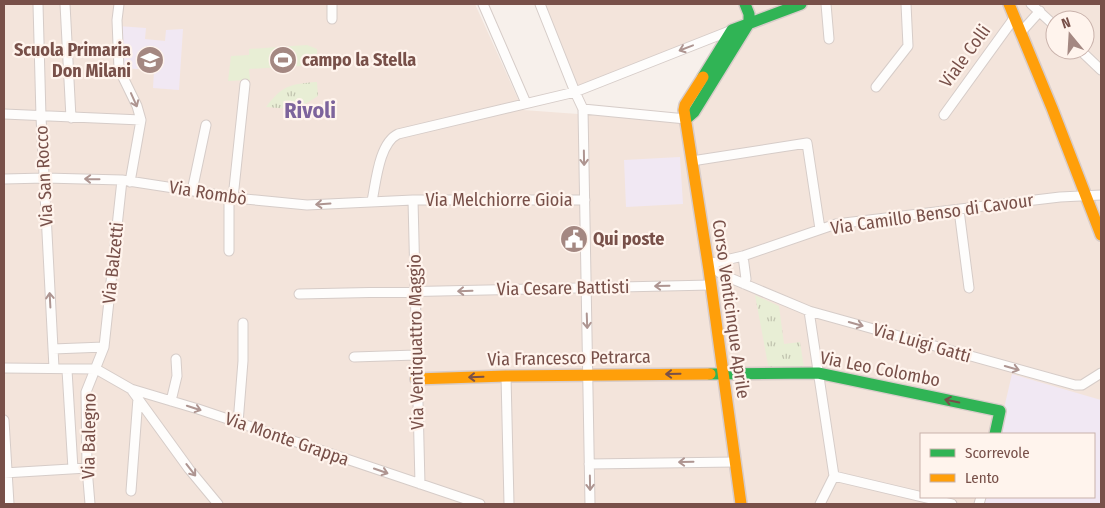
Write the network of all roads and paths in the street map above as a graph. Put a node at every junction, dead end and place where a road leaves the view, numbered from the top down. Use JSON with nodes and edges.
{"nodes":[{"id":1,"x":38,"y":4,"type":"edge"},
{"id":2,"x":65,"y":4,"type":"edge"},
{"id":3,"x":119,"y":4,"type":"edge"},
{"id":4,"x":332,"y":4,"type":"edge"},
{"id":5,"x":483,"y":4,"type":"edge"},
{"id":6,"x":540,"y":4,"type":"edge"},
{"id":7,"x":745,"y":4,"type":"edge"},
{"id":8,"x":801,"y":4,"type":"edge"},
{"id":9,"x":826,"y":4,"type":"edge"},
{"id":10,"x":906,"y":4,"type":"edge"},
{"id":11,"x":1009,"y":4,"type":"edge"},
{"id":12,"x":1031,"y":4,"type":"edge"},
{"id":13,"x":1040,"y":11,"type":"junction"},
{"id":14,"x":1045,"y":16,"type":"edge"},
{"id":15,"x":1015,"y":17,"type":"junction"},
{"id":16,"x":332,"y":20,"type":"dead end"},
{"id":17,"x":749,"y":23,"type":"junction"},
{"id":18,"x":732,"y":30,"type":"junction"},
{"id":19,"x":1022,"y":31,"type":"junction"},
{"id":20,"x":829,"y":39,"type":"dead end"},
{"id":21,"x":1090,"y":60,"type":"edge"},
{"id":22,"x":1101,"y":70,"type":"edge"},
{"id":23,"x":244,"y":84,"type":"dead end"},
{"id":24,"x":876,"y":88,"type":"dead end"},
{"id":25,"x":575,"y":92,"type":"junction"},
{"id":26,"x":526,"y":103,"type":"junction"},
{"id":27,"x":583,"y":110,"type":"junction"},
{"id":28,"x":4,"y":114,"type":"edge"},
{"id":29,"x":944,"y":115,"type":"dead end"},
{"id":30,"x":41,"y":117,"type":"junction"},
{"id":31,"x":71,"y":118,"type":"junction"},
{"id":32,"x":686,"y":119,"type":"junction"},
{"id":33,"x":141,"y":120,"type":"junction"},
{"id":34,"x":206,"y":126,"type":"dead end"},
{"id":35,"x":692,"y":161,"type":"junction"},
{"id":36,"x":44,"y":178,"type":"junction"},
{"id":37,"x":4,"y":179,"type":"edge"},
{"id":38,"x":126,"y":181,"type":"junction"},
{"id":39,"x":192,"y":191,"type":"junction"},
{"id":40,"x":1101,"y":195,"type":"edge"},
{"id":41,"x":1086,"y":196,"type":"junction"},
{"id":42,"x":231,"y":198,"type":"junction"},
{"id":43,"x":413,"y":200,"type":"junction"},
{"id":44,"x":585,"y":200,"type":"junction"},
{"id":45,"x":372,"y":201,"type":"junction"},
{"id":46,"x":959,"y":210,"type":"junction"},
{"id":47,"x":820,"y":229,"type":"junction"},
{"id":48,"x":1101,"y":235,"type":"edge"},
{"id":49,"x":229,"y":251,"type":"dead end"},
{"id":50,"x":743,"y":256,"type":"junction"},
{"id":51,"x":708,"y":264,"type":"junction"},
{"id":52,"x":747,"y":285,"type":"junction"},
{"id":53,"x":711,"y":286,"type":"junction"},
{"id":54,"x":586,"y":287,"type":"junction"},
{"id":55,"x":969,"y":288,"type":"dead end"},
{"id":56,"x":414,"y":292,"type":"junction"},
{"id":57,"x":299,"y":294,"type":"dead end"},
{"id":58,"x":809,"y":311,"type":"junction"},
{"id":59,"x":243,"y":323,"type":"dead end"},
{"id":60,"x":104,"y":347,"type":"junction"},
{"id":61,"x":53,"y":349,"type":"junction"},
{"id":62,"x":416,"y":355,"type":"junction"},
{"id":63,"x":354,"y":357,"type":"dead end"},
{"id":64,"x":176,"y":359,"type":"dead end"},
{"id":65,"x":4,"y":368,"type":"edge"},
{"id":66,"x":54,"y":368,"type":"junction"},
{"id":67,"x":96,"y":369,"type":"junction"},
{"id":68,"x":67,"y":370,"type":"junction"},
{"id":69,"x":722,"y":373,"type":"junction"},
{"id":70,"x":818,"y":373,"type":"junction"},
{"id":71,"x":1101,"y":373,"type":"edge"},
{"id":72,"x":506,"y":376,"type":"junction"},
{"id":73,"x":588,"y":376,"type":"junction"},
{"id":74,"x":416,"y":379,"type":"junction"},
{"id":75,"x":131,"y":388,"type":"junction"},
{"id":76,"x":138,"y":398,"type":"junction"},
{"id":77,"x":171,"y":401,"type":"junction"},
{"id":78,"x":4,"y":420,"type":"edge"},
{"id":79,"x":238,"y":423,"type":"junction"},
{"id":80,"x":995,"y":433,"type":"edge"},
{"id":81,"x":734,"y":462,"type":"junction"},
{"id":82,"x":589,"y":464,"type":"junction"},
{"id":83,"x":87,"y":468,"type":"junction"},
{"id":84,"x":72,"y":469,"type":"junction"},
{"id":85,"x":6,"y":473,"type":"edge"},
{"id":86,"x":834,"y":476,"type":"junction"},
{"id":87,"x":420,"y":484,"type":"junction"},
{"id":88,"x":131,"y":491,"type":"dead end"},
{"id":89,"x":920,"y":496,"type":"edge"},
{"id":90,"x":927,"y":498,"type":"edge"},
{"id":91,"x":9,"y":504,"type":"edge"},
{"id":92,"x":90,"y":504,"type":"edge"},
{"id":93,"x":218,"y":504,"type":"edge"},
{"id":94,"x":480,"y":504,"type":"edge"},
{"id":95,"x":509,"y":504,"type":"edge"},
{"id":96,"x":590,"y":504,"type":"edge"},
{"id":97,"x":741,"y":504,"type":"edge"},
{"id":98,"x":820,"y":504,"type":"edge"},
{"id":99,"x":952,"y":504,"type":"edge"}],
"edges":[{"from":1,"to":30,"type":"street","name":"Via San Rocco"},
{"from":2,"to":31,"type":"street"},
{"from":3,"to":33,"type":"street","one_way":true},
{"from":4,"to":16,"type":"street"},
{"from":5,"to":26,"type":"street"},
{"from":6,"to":25,"type":"street"},
{"from":7,"to":17,"type":"street"},
{"from":8,"to":17,"type":"street"},
{"from":9,"to":20,"type":"street"},
{"from":10,"to":24,"type":"street"},
{"from":11,"to":15,"type":"street","name":"Viale Colli"},
{"from":12,"to":13,"type":"street"},
{"from":13,"to":14,"type":"street"},
{"from":13,"to":19,"type":"street"},
{"from":15,"to":19,"type":"street","name":"Viale Colli"},
{"from":15,"to":29,"type":"street","name":"Viale Colli"},
{"from":17,"to":18,"type":"street"},
{"from":17,"to":32,"type":"street"},
{"from":18,"to":25,"type":"street","one_way":true},
{"from":18,"to":32,"type":"street"},
{"from":19,"to":41,"type":"street","name":"Viale Colli"},
{"from":21,"to":22,"type":"street"},
{"from":23,"to":42,"type":"street"},
{"from":25,"to":26,"type":"street"},
{"from":25,"to":27,"type":"street"},
{"from":26,"to":45,"type":"street"},
{"from":27,"to":32,"type":"street"},
{"from":27,"to":44,"type":"street","one_way":true},
{"from":28,"to":30,"type":"street"},
{"from":30,"to":31,"type":"street"},
{"from":30,"to":36,"type":"street","name":"Via San Rocco"},
{"from":31,"to":33,"type":"street"},
{"from":32,"to":35,"type":"street","name":"Corso Venticinque Aprile"},
{"from":33,"to":38,"type":"street","name":"Via Balzetti"},
{"from":34,"to":39,"type":"street"},
{"from":35,"to":47,"type":"street"},
{"from":35,"to":51,"type":"street","name":"Corso Venticinque Aprile"},
{"from":36,"to":37,"type":"street","name":"Via Rombò"},
{"from":38,"to":36,"type":"street","name":"Via Rombò","one_way":true},
{"from":61,"to":36,"type":"street","name":"Via San Rocco","one_way":true},
{"from":38,"to":39,"type":"street","name":"Via Rombò"},
{"from":38,"to":60,"type":"street","name":"Via Balzetti"},
{"from":39,"to":42,"type":"street","name":"Via Rombò"},
{"from":40,"to":41,"type":"street","name":"Via Camillo Benso di Cavour"},
{"from":41,"to":46,"type":"street","name":"Via Camillo Benso di Cavour"},
{"from":41,"to":48,"type":"street","name":"Viale Colli"},
{"from":45,"to":42,"type":"street","name":"Via Rombò","one_way":true},
{"from":42,"to":49,"type":"street"},
{"from":43,"to":44,"type":"street","name":"Via Melchiorre Gioia"},
{"from":43,"to":45,"type":"street","name":"Via Rombò"},
{"from":43,"to":56,"type":"street","name":"Via Ventiquattro Maggio"},
{"from":44,"to":54,"type":"street"},
{"from":46,"to":47,"type":"street","name":"Via Camillo Benso di Cavour"},
{"from":46,"to":55,"type":"street"},
{"from":47,"to":50,"type":"street","name":"Via Camillo Benso di Cavour"},
{"from":50,"to":51,"type":"street","name":"Via Camillo Benso di Cavour"},
{"from":50,"to":52,"type":"street"},
{"from":51,"to":52,"type":"street","name":"Via Luigi Gatti"},
{"from":51,"to":53,"type":"street","name":"Corso Venticinque Aprile"},
{"from":52,"to":58,"type":"street","name":"Via Luigi Gatti"},
{"from":53,"to":54,"type":"street","name":"Via Cesare Battisti","one_way":true},
{"from":53,"to":69,"type":"street","name":"Corso Venticinque Aprile"},
{"from":54,"to":56,"type":"street","name":"Via Cesare Battisti","one_way":true},
{"from":54,"to":73,"type":"street","one_way":true},
{"from":56,"to":57,"type":"street","name":"Via Cesare Battisti"},
{"from":56,"to":62,"type":"street","name":"Via Ventiquattro Maggio"},
{"from":58,"to":70,"type":"street"},
{"from":58,"to":71,"type":"street","name":"Via Luigi Gatti","one_way":true},
{"from":59,"to":79,"type":"street"},
{"from":60,"to":61,"type":"street"},
{"from":60,"to":67,"type":"street","name":"Via Balzetti"},
{"from":61,"to":66,"type":"street","name":"Via San Rocco"},
{"from":62,"to":63,"type":"street"},
{"from":62,"to":74,"type":"street","name":"Via Ventiquattro Maggio"},
{"from":64,"to":77,"type":"street"},
{"from":65,"to":66,"type":"street"},
{"from":66,"to":68,"type":"street"},
{"from":67,"to":68,"type":"street"},
{"from":67,"to":75,"type":"street","name":"Via Monte Grappa"},
{"from":67,"to":83,"type":"street","name":"Via Balegno"},
{"from":68,"to":84,"type":"street"},
{"from":69,"to":70,"type":"street","name":"Via Leo Colombo"},
{"from":69,"to":73,"type":"street","name":"Via Francesco Petrarca","one_way":true},
{"from":69,"to":81,"type":"street","name":"Corso Venticinque Aprile"},
{"from":80,"to":70,"type":"street","name":"Via Leo Colombo","one_way":true},
{"from":70,"to":86,"type":"street"},
{"from":72,"to":73,"type":"street","name":"Via Francesco Petrarca"},
{"from":72,"to":74,"type":"street","name":"Via Francesco Petrarca","one_way":true},
{"from":72,"to":95,"type":"street"},
{"from":73,"to":82,"type":"street"},
{"from":74,"to":87,"type":"street","name":"Via Ventiquattro Maggio"},
{"from":75,"to":76,"type":"street"},
{"from":75,"to":77,"type":"street","name":"Via Monte Grappa"},
{"from":76,"to":88,"type":"street"},
{"from":76,"to":93,"type":"street","one_way":true},
{"from":77,"to":79,"type":"street","name":"Via Monte Grappa","one_way":true},
{"from":78,"to":85,"type":"street"},
{"from":79,"to":87,"type":"street","name":"Via Monte Grappa","one_way":true},
{"from":81,"to":82,"type":"street","one_way":true},
{"from":81,"to":97,"type":"street","name":"Corso Venticinque Aprile"},
{"from":82,"to":96,"type":"street","one_way":true},
{"from":83,"to":84,"type":"street"},
{"from":83,"to":92,"type":"street","name":"Via Balegno"},
{"from":84,"to":85,"type":"street"},
{"from":85,"to":91,"type":"street"},
{"from":86,"to":89,"type":"street"},
{"from":86,"to":98,"type":"street"},
{"from":87,"to":94,"type":"street","name":"Via Monte Grappa"},
{"from":90,"to":99,"type":"street"}]}
